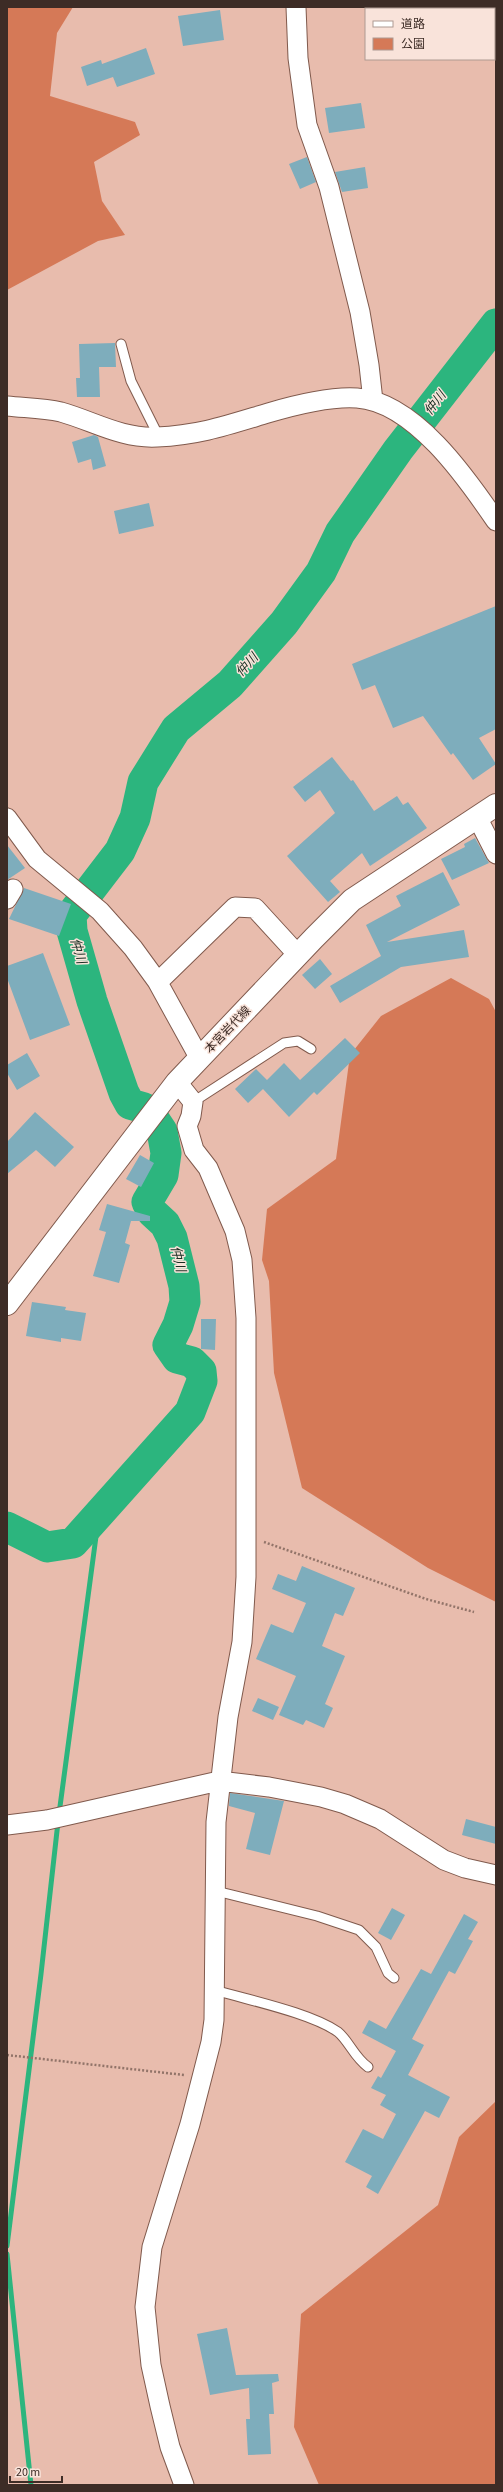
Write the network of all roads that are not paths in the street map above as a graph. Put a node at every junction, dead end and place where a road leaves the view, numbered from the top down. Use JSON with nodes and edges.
{"nodes":[{"id":1,"x":296,"y":7,"type":"edge"},
{"id":2,"x":120,"y":344,"type":"dead end"},
{"id":3,"x":372,"y":401,"type":"junction"},
{"id":4,"x":7,"y":406,"type":"edge"},
{"id":5,"x":159,"y":437,"type":"junction"},
{"id":6,"x":496,"y":520,"type":"edge"},
{"id":7,"x":496,"y":805,"type":"edge"},
{"id":8,"x":477,"y":817,"type":"junction"},
{"id":9,"x":7,"y":818,"type":"edge"},
{"id":10,"x":496,"y":854,"type":"edge"},
{"id":11,"x":298,"y":955,"type":"junction"},
{"id":12,"x":158,"y":982,"type":"junction"},
{"id":13,"x":312,"y":1049,"type":"dead end"},
{"id":14,"x":200,"y":1059,"type":"junction"},
{"id":15,"x":177,"y":1082,"type":"junction"},
{"id":16,"x":193,"y":1102,"type":"junction"},
{"id":17,"x":7,"y":1304,"type":"edge"},
{"id":18,"x":219,"y":1781,"type":"junction"},
{"id":19,"x":7,"y":1825,"type":"edge"},
{"id":20,"x":496,"y":1875,"type":"edge"},
{"id":21,"x":216,"y":1891,"type":"junction"},
{"id":22,"x":394,"y":1978,"type":"dead end"},
{"id":23,"x":215,"y":1990,"type":"junction"},
{"id":24,"x":368,"y":2067,"type":"dead end"},
{"id":25,"x":184,"y":2485,"type":"edge"}],
"edges":[{"from":1,"to":3,"type":"street"},
{"from":2,"to":5,"type":"lane"},
{"from":3,"to":5,"type":"street"},
{"from":3,"to":6,"type":"street"},
{"from":4,"to":5,"type":"street"},
{"from":7,"to":8,"type":"main road","name":"本宮岩代線"},
{"from":8,"to":10,"type":"street"},
{"from":8,"to":11,"type":"main road","name":"本宮岩代線"},
{"from":9,"to":12,"type":"street"},
{"from":11,"to":12,"type":"street"},
{"from":11,"to":14,"type":"main road","name":"本宮岩代線"},
{"from":12,"to":14,"type":"street"},
{"from":13,"to":16,"type":"lane"},
{"from":14,"to":15,"type":"main road","name":"本宮岩代線"},
{"from":15,"to":16,"type":"street"},
{"from":15,"to":17,"type":"main road","name":"本宮岩代線"},
{"from":16,"to":18,"type":"street"},
{"from":18,"to":19,"type":"street"},
{"from":18,"to":20,"type":"street"},
{"from":18,"to":21,"type":"street"},
{"from":21,"to":22,"type":"lane"},
{"from":21,"to":23,"type":"street"},
{"from":23,"to":24,"type":"lane"},
{"from":23,"to":25,"type":"street"}]}
